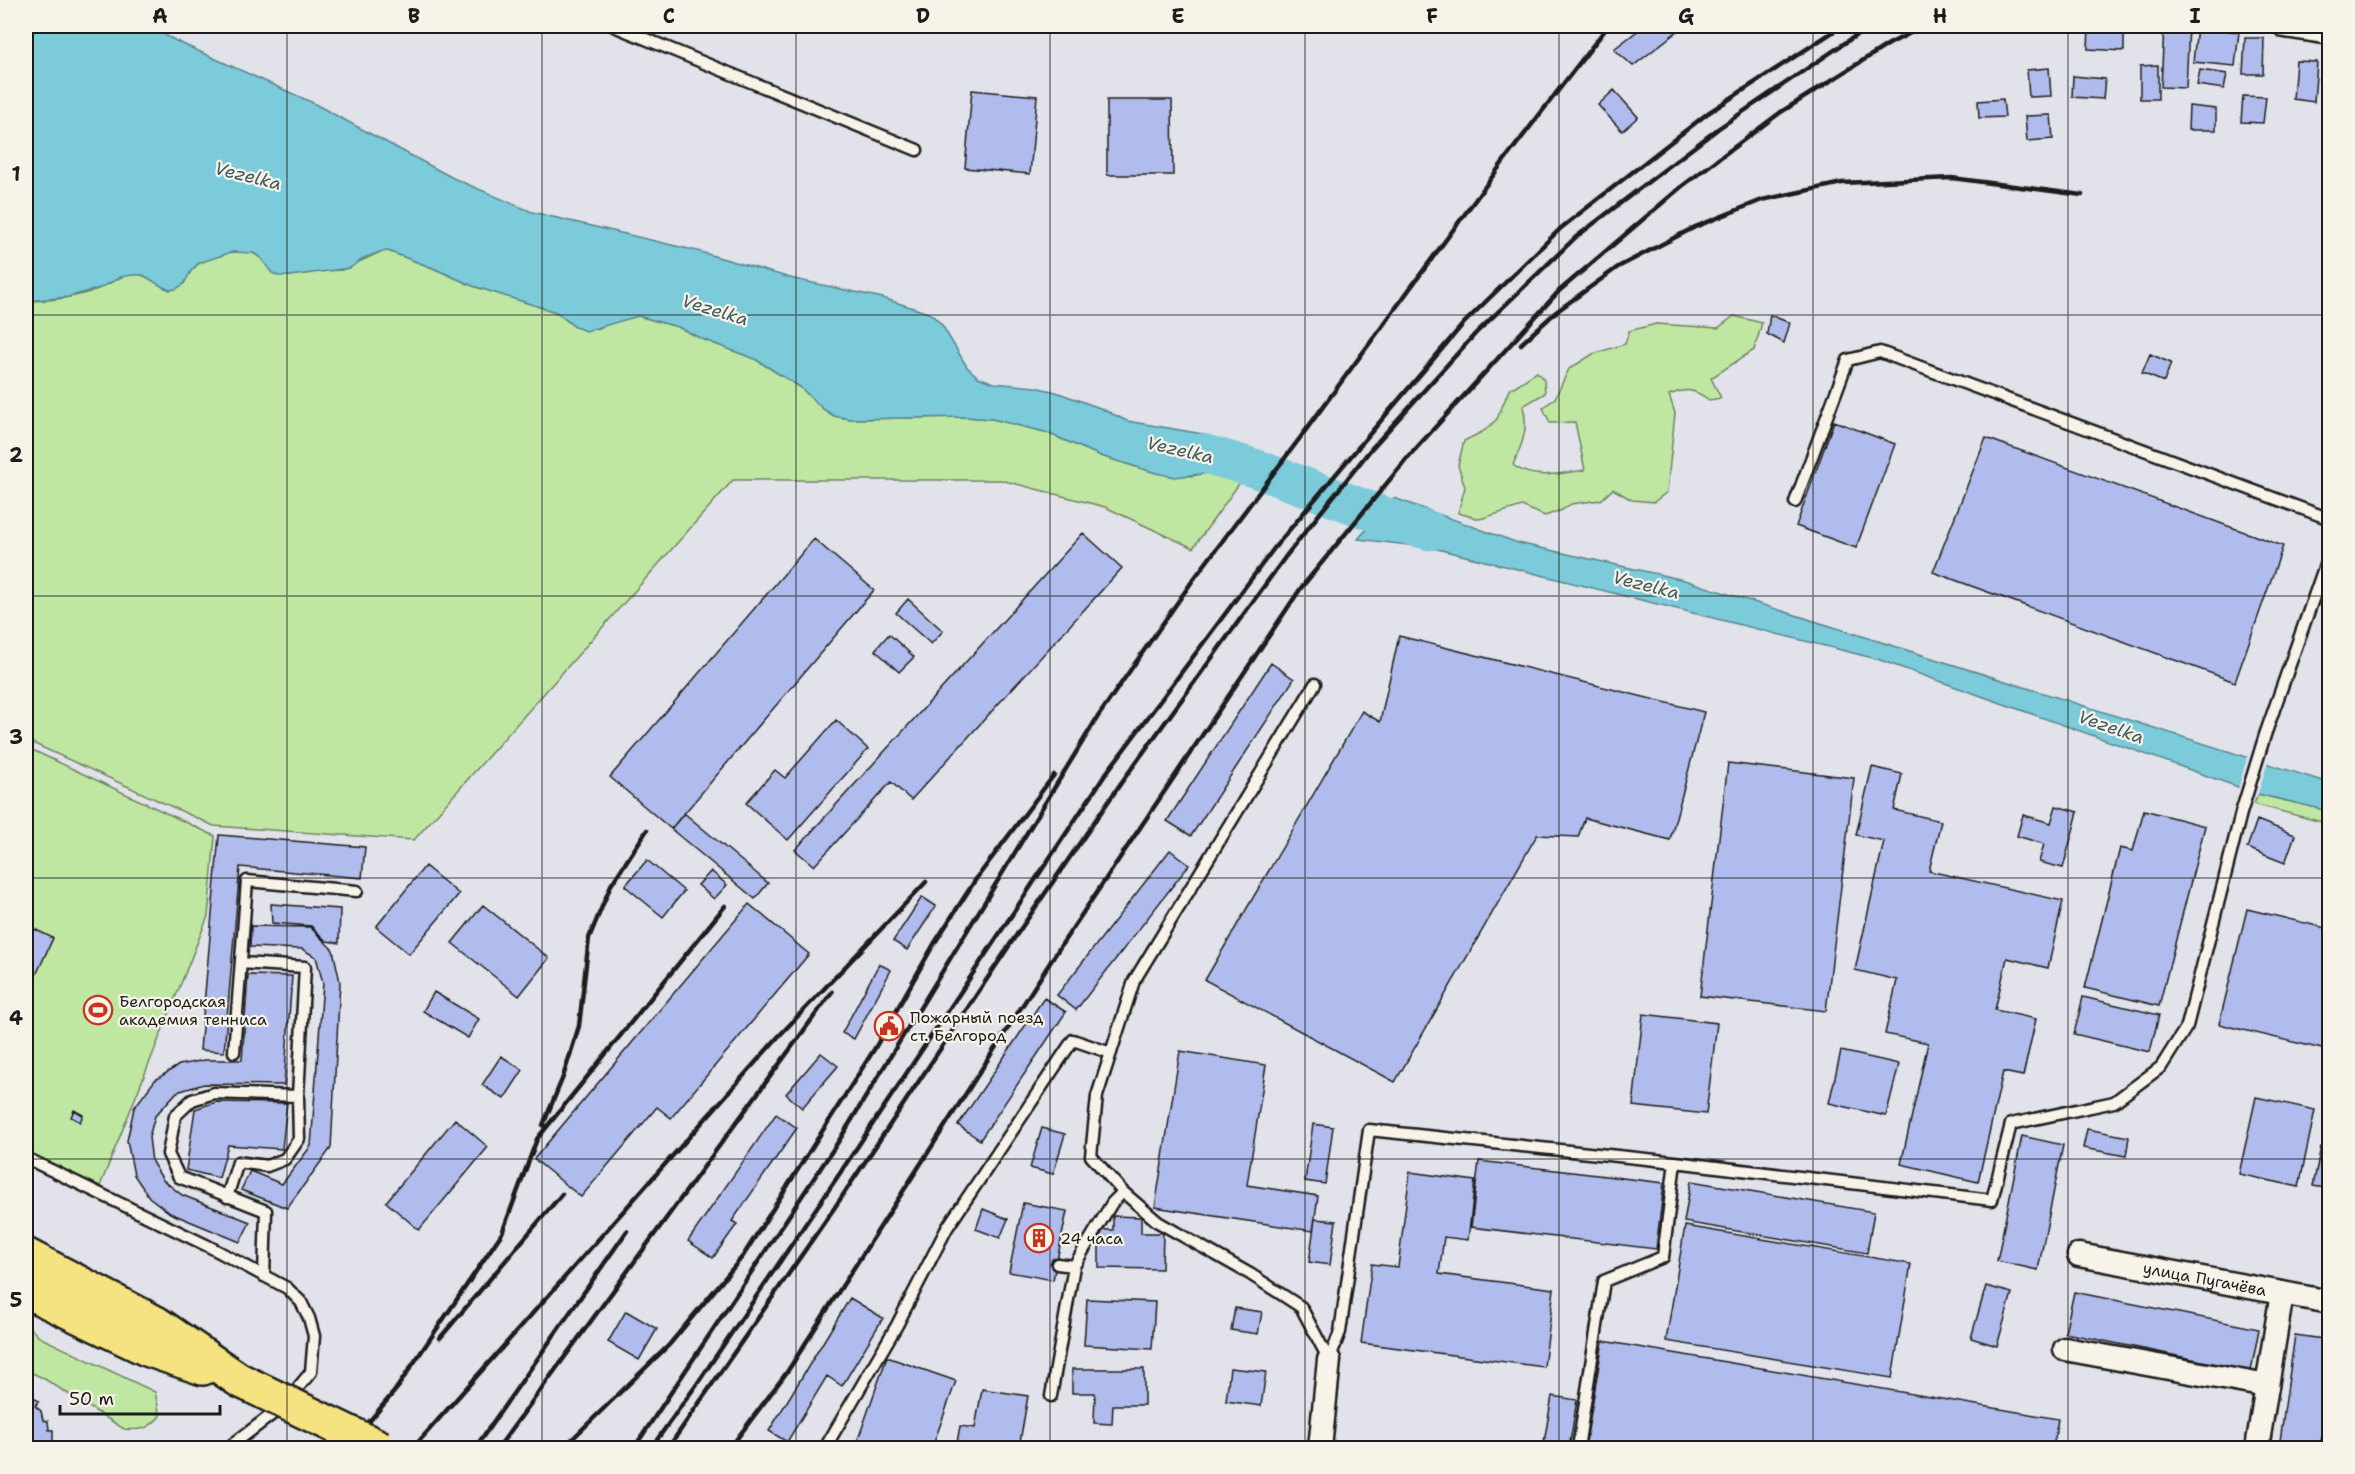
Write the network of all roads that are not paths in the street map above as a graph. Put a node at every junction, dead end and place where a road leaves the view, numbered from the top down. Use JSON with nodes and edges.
{"nodes":[{"id":1,"x":614,"y":26,"type":"edge"},
{"id":2,"x":2285,"y":26,"type":"edge"},
{"id":3,"x":2330,"y":33,"type":"edge"},
{"id":4,"x":917,"y":150,"type":"dead end"},
{"id":5,"x":1795,"y":502,"type":"dead end"},
{"id":6,"x":2330,"y":519,"type":"edge"},
{"id":7,"x":2330,"y":551,"type":"edge"},
{"id":8,"x":1315,"y":684,"type":"dead end"},
{"id":9,"x":357,"y":891,"type":"dead end"},
{"id":10,"x":241,"y":963,"type":"junction"},
{"id":11,"x":234,"y":1052,"type":"dead end"},
{"id":12,"x":1111,"y":1053,"type":"junction"},
{"id":13,"x":298,"y":1096,"type":"junction"},
{"id":14,"x":26,"y":1158,"type":"edge"},
{"id":15,"x":1675,"y":1162,"type":"junction"},
{"id":16,"x":1123,"y":1192,"type":"junction"},
{"id":17,"x":227,"y":1197,"type":"junction"},
{"id":18,"x":26,"y":1255,"type":"edge"},
{"id":19,"x":2079,"y":1255,"type":"dead end"},
{"id":20,"x":1057,"y":1264,"type":"dead end"},
{"id":21,"x":1074,"y":1266,"type":"junction"},
{"id":22,"x":264,"y":1276,"type":"junction"},
{"id":23,"x":26,"y":1291,"type":"edge"},
{"id":24,"x":2282,"y":1293,"type":"junction"},
{"id":25,"x":2330,"y":1302,"type":"edge"},
{"id":26,"x":2065,"y":1349,"type":"dead end"},
{"id":27,"x":1329,"y":1360,"type":"junction"},
{"id":28,"x":239,"y":1380,"type":"junction"},
{"id":29,"x":2267,"y":1386,"type":"junction"},
{"id":30,"x":1052,"y":1396,"type":"dead end"},
{"id":31,"x":228,"y":1449,"type":"edge"},
{"id":32,"x":381,"y":1449,"type":"edge"},
{"id":33,"x":825,"y":1449,"type":"edge"},
{"id":34,"x":1320,"y":1449,"type":"edge"},
{"id":35,"x":1578,"y":1449,"type":"edge"},
{"id":36,"x":2257,"y":1449,"type":"edge"}],
"edges":[{"from":1,"to":4,"type":"lane"},
{"from":2,"to":3,"type":"street"},
{"from":5,"to":6,"type":"lane"},
{"from":7,"to":15,"type":"lane"},
{"from":8,"to":12,"type":"lane"},
{"from":9,"to":10,"type":"lane"},
{"from":10,"to":11,"type":"lane"},
{"from":10,"to":13,"type":"lane"},
{"from":12,"to":16,"type":"lane"},
{"from":12,"to":33,"type":"lane"},
{"from":13,"to":17,"type":"lane"},
{"from":13,"to":17,"type":"lane"},
{"from":14,"to":22,"type":"lane"},
{"from":15,"to":27,"type":"lane"},
{"from":15,"to":35,"type":"lane"},
{"from":16,"to":21,"type":"lane"},
{"from":16,"to":27,"type":"lane"},
{"from":17,"to":22,"type":"lane"},
{"from":18,"to":28,"type":"main road"},
{"from":19,"to":24,"type":"street","name":"улица Пугачёва"},
{"from":20,"to":21,"type":"lane"},
{"from":21,"to":30,"type":"lane"},
{"from":22,"to":31,"type":"lane"},
{"from":23,"to":28,"type":"main road"},
{"from":24,"to":25,"type":"street","name":"улица Пугачёва"},
{"from":24,"to":29,"type":"street"},
{"from":26,"to":29,"type":"street"},
{"from":27,"to":34,"type":"street"},
{"from":28,"to":32,"type":"main road","bridge":true},
{"from":29,"to":36,"type":"street"}]}
